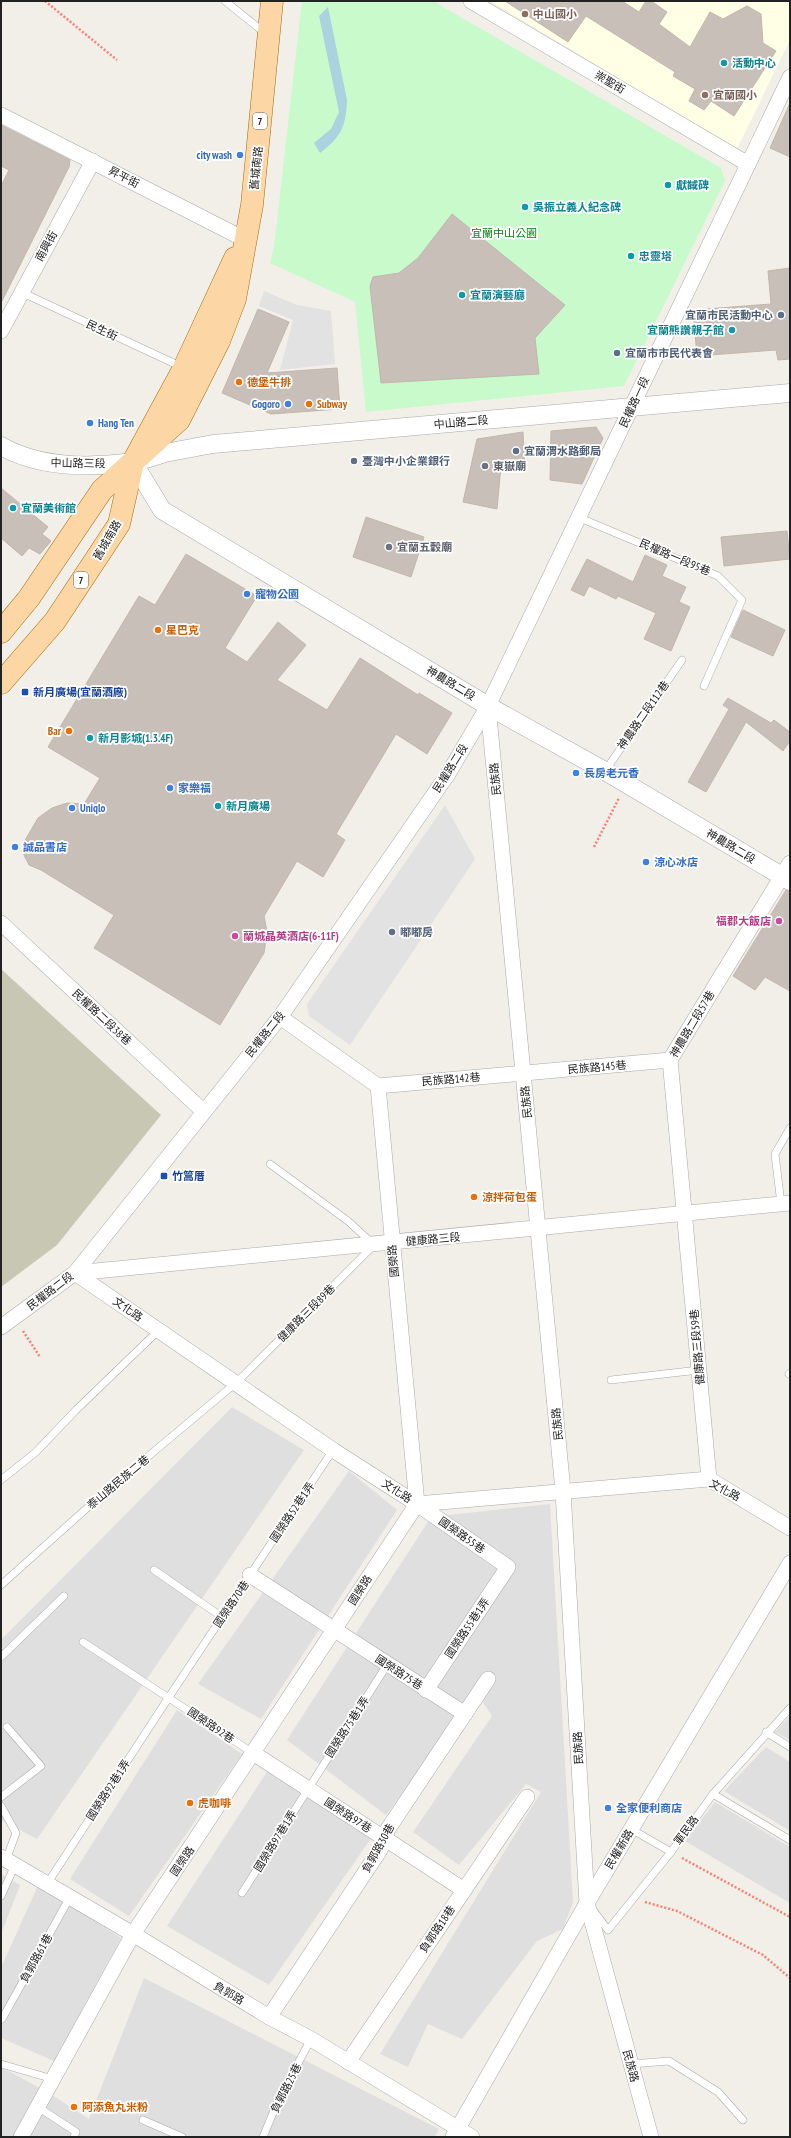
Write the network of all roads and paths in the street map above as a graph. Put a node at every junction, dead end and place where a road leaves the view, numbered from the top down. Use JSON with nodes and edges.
{"nodes":[{"id":1,"x":45,"y":1,"type":"edge"},
{"id":2,"x":225,"y":1,"type":"edge"},
{"id":3,"x":272,"y":1,"type":"edge"},
{"id":4,"x":471,"y":1,"type":"edge"},
{"id":5,"x":269,"y":36,"type":"junction"},
{"id":6,"x":117,"y":60,"type":"dead end"},
{"id":7,"x":790,"y":77,"type":"edge"},
{"id":8,"x":1,"y":115,"type":"edge"},
{"id":9,"x":93,"y":161,"type":"junction"},
{"id":10,"x":748,"y":164,"type":"junction"},
{"id":11,"x":246,"y":240,"type":"junction"},
{"id":12,"x":21,"y":292,"type":"junction"},
{"id":13,"x":3,"y":323,"type":"edge"},
{"id":14,"x":184,"y":368,"type":"junction"},
{"id":15,"x":790,"y":393,"type":"edge"},
{"id":16,"x":632,"y":407,"type":"junction"},
{"id":17,"x":1,"y":446,"type":"edge"},
{"id":18,"x":133,"y":462,"type":"junction"},
{"id":19,"x":580,"y":518,"type":"junction"},
{"id":20,"x":1,"y":632,"type":"edge"},
{"id":21,"x":682,"y":660,"type":"dead end"},
{"id":22,"x":1,"y":683,"type":"edge"},
{"id":23,"x":704,"y":686,"type":"dead end"},
{"id":24,"x":488,"y":706,"type":"junction"},
{"id":25,"x":605,"y":770,"type":"junction"},
{"id":26,"x":626,"y":784,"type":"junction"},
{"id":27,"x":594,"y":847,"type":"dead end"},
{"id":28,"x":787,"y":873,"type":"edge"},
{"id":29,"x":1,"y":923,"type":"edge"},
{"id":30,"x":280,"y":1016,"type":"junction"},
{"id":31,"x":670,"y":1060,"type":"junction"},
{"id":32,"x":523,"y":1073,"type":"junction"},
{"id":33,"x":378,"y":1086,"type":"junction"},
{"id":34,"x":203,"y":1111,"type":"junction"},
{"id":35,"x":790,"y":1128,"type":"edge"},
{"id":36,"x":270,"y":1164,"type":"dead end"},
{"id":37,"x":785,"y":1204,"type":"edge"},
{"id":38,"x":685,"y":1215,"type":"junction"},
{"id":39,"x":538,"y":1229,"type":"junction"},
{"id":40,"x":392,"y":1243,"type":"junction"},
{"id":41,"x":374,"y":1245,"type":"junction"},
{"id":42,"x":75,"y":1273,"type":"junction"},
{"id":43,"x":14,"y":1318,"type":"junction"},
{"id":44,"x":1,"y":1327,"type":"edge"},
{"id":45,"x":159,"y":1330,"type":"junction"},
{"id":46,"x":40,"y":1357,"type":"dead end"},
{"id":47,"x":699,"y":1370,"type":"junction"},
{"id":48,"x":611,"y":1380,"type":"dead end"},
{"id":49,"x":237,"y":1382,"type":"junction"},
{"id":50,"x":333,"y":1450,"type":"junction"},
{"id":51,"x":709,"y":1479,"type":"junction"},
{"id":52,"x":1,"y":1480,"type":"edge"},
{"id":53,"x":563,"y":1491,"type":"junction"},
{"id":54,"x":417,"y":1504,"type":"junction"},
{"id":55,"x":790,"y":1528,"type":"edge"},
{"id":56,"x":790,"y":1563,"type":"edge"},
{"id":57,"x":508,"y":1567,"type":"joint"},
{"id":58,"x":154,"y":1570,"type":"dead end"},
{"id":59,"x":250,"y":1574,"type":"junction"},
{"id":60,"x":1,"y":1585,"type":"edge"},
{"id":61,"x":64,"y":1596,"type":"dead end"},
{"id":62,"x":222,"y":1617,"type":"junction"},
{"id":63,"x":334,"y":1630,"type":"junction"},
{"id":64,"x":83,"y":1642,"type":"dead end"},
{"id":65,"x":1,"y":1657,"type":"edge"},
{"id":66,"x":388,"y":1665,"type":"junction"},
{"id":67,"x":488,"y":1679,"type":"dead end"},
{"id":68,"x":426,"y":1690,"type":"junction"},
{"id":69,"x":169,"y":1697,"type":"junction"},
{"id":70,"x":790,"y":1708,"type":"edge"},
{"id":71,"x":465,"y":1714,"type":"junction"},
{"id":72,"x":7,"y":1727,"type":"dead end"},
{"id":73,"x":766,"y":1732,"type":"junction"},
{"id":74,"x":790,"y":1747,"type":"edge"},
{"id":75,"x":253,"y":1753,"type":"junction"},
{"id":76,"x":307,"y":1789,"type":"junction"},
{"id":77,"x":713,"y":1794,"type":"junction"},
{"id":78,"x":1,"y":1797,"type":"edge"},
{"id":79,"x":527,"y":1797,"type":"dead end"},
{"id":80,"x":1,"y":1806,"type":"edge"},
{"id":81,"x":631,"y":1829,"type":"junction"},
{"id":82,"x":384,"y":1839,"type":"junction"},
{"id":83,"x":790,"y":1840,"type":"edge"},
{"id":84,"x":671,"y":1852,"type":"junction"},
{"id":85,"x":7,"y":1861,"type":"edge"},
{"id":86,"x":47,"y":1884,"type":"junction"},
{"id":87,"x":464,"y":1890,"type":"junction"},
{"id":88,"x":242,"y":1893,"type":"dead end"},
{"id":89,"x":1,"y":1896,"type":"edge"},
{"id":90,"x":70,"y":1898,"type":"junction"},
{"id":91,"x":633,"y":1898,"type":"junction"},
{"id":92,"x":587,"y":1902,"type":"junction"},
{"id":93,"x":790,"y":1917,"type":"edge"},
{"id":94,"x":133,"y":1934,"type":"junction"},
{"id":95,"x":790,"y":1978,"type":"edge"},
{"id":96,"x":269,"y":2017,"type":"junction"},
{"id":97,"x":2,"y":2019,"type":"edge"},
{"id":98,"x":311,"y":2039,"type":"junction"},
{"id":99,"x":348,"y":2062,"type":"junction"},
{"id":100,"x":1,"y":2064,"type":"edge"},
{"id":101,"x":630,"y":2064,"type":"junction"},
{"id":102,"x":53,"y":2079,"type":"junction"},
{"id":103,"x":38,"y":2107,"type":"junction"},
{"id":104,"x":143,"y":2120,"type":"dead end"},
{"id":105,"x":743,"y":2120,"type":"dead end"},
{"id":106,"x":455,"y":2133,"type":"edge"},
{"id":107,"x":22,"y":2137,"type":"edge"},
{"id":108,"x":74,"y":2137,"type":"edge"},
{"id":109,"x":182,"y":2137,"type":"edge"},
{"id":110,"x":263,"y":2137,"type":"edge"},
{"id":111,"x":472,"y":2137,"type":"edge"},
{"id":112,"x":651,"y":2137,"type":"edge"}],
"edges":[{"from":1,"to":6,"type":"path"},
{"from":2,"to":5,"type":"lane"},
{"from":3,"to":5,"type":"main road","name":"舊城南路","number":"7"},
{"from":4,"to":10,"type":"street","name":"崇聖街"},
{"from":5,"to":11,"type":"main road","name":"舊城南路","number":"7"},
{"from":7,"to":10,"type":"street","name":"民權路一段"},
{"from":8,"to":9,"type":"street","name":"昇平街"},
{"from":9,"to":11,"type":"street","name":"昇平街"},
{"from":9,"to":12,"type":"street","name":"南興街"},
{"from":10,"to":16,"type":"street","name":"民權路一段"},
{"from":11,"to":14,"type":"main road","name":"舊城南路","number":"7"},
{"from":11,"to":18,"type":"main road","name":"舊城南路","number":"7"},
{"from":12,"to":13,"type":"street","name":"南興街"},
{"from":12,"to":14,"type":"lane","name":"民生街"},
{"from":14,"to":18,"type":"main road","name":"舊城南路","number":"7"},
{"from":15,"to":16,"type":"street","name":"中山路二段"},
{"from":16,"to":18,"type":"street","name":"中山路二段"},
{"from":16,"to":19,"type":"street","name":"民權路一段"},
{"from":17,"to":18,"type":"street","name":"中山路三段"},
{"from":18,"to":20,"type":"main road","name":"舊城南路","number":"7"},
{"from":18,"to":22,"type":"main road","name":"舊城南路","number":"7"},
{"from":18,"to":24,"type":"street","name":"神農路二段"},
{"from":19,"to":23,"type":"lane","name":"民權路一段95巷"},
{"from":19,"to":24,"type":"street","name":"民權路一段"},
{"from":21,"to":25,"type":"lane","name":"神農路二段112巷"},
{"from":24,"to":25,"type":"street","name":"神農路二段"},
{"from":24,"to":30,"type":"street","name":"民權路二段"},
{"from":24,"to":32,"type":"street","name":"民族路"},
{"from":25,"to":26,"type":"street","name":"神農路二段"},
{"from":26,"to":27,"type":"path"},
{"from":26,"to":28,"type":"street","name":"神農路二段"},
{"from":28,"to":31,"type":"street","name":"神農路二段57巷"},
{"from":29,"to":34,"type":"street","name":"民權路二段38巷"},
{"from":30,"to":33,"type":"street"},
{"from":30,"to":34,"type":"street","name":"民權路二段"},
{"from":31,"to":32,"type":"street","name":"民族路145巷"},
{"from":31,"to":38,"type":"street","name":"神農路二段57巷"},
{"from":32,"to":33,"type":"street","name":"民族路142巷"},
{"from":32,"to":39,"type":"street","name":"民族路"},
{"from":33,"to":40,"type":"street","name":"國榮路"},
{"from":34,"to":42,"type":"street","name":"民權路二段"},
{"from":35,"to":37,"type":"lane"},
{"from":36,"to":41,"type":"lane"},
{"from":37,"to":38,"type":"street","name":"健康路三段"},
{"from":38,"to":39,"type":"street","name":"健康路三段"},
{"from":38,"to":47,"type":"street","name":"健康路三段59巷"},
{"from":39,"to":40,"type":"street","name":"健康路三段"},
{"from":39,"to":53,"type":"street","name":"民族路"},
{"from":40,"to":41,"type":"street","name":"健康路三段"},
{"from":40,"to":54,"type":"street","name":"國榮路"},
{"from":41,"to":42,"type":"street","name":"健康路三段"},
{"from":41,"to":49,"type":"lane","name":"健康路三段89巷"},
{"from":42,"to":43,"type":"street","name":"民權路二段"},
{"from":42,"to":45,"type":"street","name":"文化路"},
{"from":43,"to":44,"type":"street","name":"民權路二段"},
{"from":43,"to":46,"type":"path"},
{"from":45,"to":49,"type":"street","name":"文化路"},
{"from":45,"to":52,"type":"lane"},
{"from":47,"to":48,"type":"lane"},
{"from":47,"to":51,"type":"street","name":"健康路三段59巷"},
{"from":49,"to":50,"type":"street","name":"文化路"},
{"from":49,"to":60,"type":"lane","name":"泰山路民族二巷"},
{"from":50,"to":54,"type":"street","name":"文化路"},
{"from":50,"to":59,"type":"lane","name":"國榮路52巷1弄"},
{"from":51,"to":53,"type":"street","name":"文化路"},
{"from":51,"to":55,"type":"street","name":"文化路"},
{"from":53,"to":54,"type":"street","name":"文化路"},
{"from":53,"to":92,"type":"street","name":"民族路"},
{"from":54,"to":57,"type":"street","name":"國榮路55巷"},
{"from":54,"to":63,"type":"street","name":"國榮路"},
{"from":56,"to":81,"type":"street","name":"民權新路"},
{"from":57,"to":68,"type":"street","name":"國榮路55巷1弄"},
{"from":58,"to":62,"type":"lane"},
{"from":59,"to":62,"type":"lane","name":"國榮路70巷"},
{"from":59,"to":63,"type":"street","name":"國榮路70巷"},
{"from":61,"to":65,"type":"lane"},
{"from":62,"to":69,"type":"lane","name":"國榮路70巷"},
{"from":63,"to":66,"type":"street","name":"國榮路75巷"},
{"from":63,"to":75,"type":"street","name":"國榮路"},
{"from":64,"to":69,"type":"lane","name":"國榮路92巷"},
{"from":66,"to":68,"type":"street","name":"國榮路75巷"},
{"from":66,"to":76,"type":"lane","name":"國榮路75巷1弄"},
{"from":67,"to":71,"type":"street","name":"負郭路30巷"},
{"from":68,"to":71,"type":"street","name":"國榮路75巷"},
{"from":69,"to":75,"type":"lane","name":"國榮路92巷"},
{"from":69,"to":86,"type":"lane","name":"國榮路92巷1弄"},
{"from":70,"to":73,"type":"lane","name":"軍民路"},
{"from":71,"to":82,"type":"street","name":"負郭路30巷"},
{"from":72,"to":78,"type":"lane"},
{"from":73,"to":74,"type":"lane"},
{"from":73,"to":77,"type":"lane","name":"軍民路"},
{"from":75,"to":76,"type":"street","name":"國榮路97巷"},
{"from":75,"to":94,"type":"street","name":"國榮路"},
{"from":76,"to":82,"type":"street","name":"國榮路97巷"},
{"from":76,"to":88,"type":"lane","name":"國榮路97巷1弄"},
{"from":77,"to":83,"type":"lane"},
{"from":77,"to":84,"type":"lane","name":"軍民路"},
{"from":79,"to":87,"type":"street","name":"負郭路18巷"},
{"from":80,"to":85,"type":"lane"},
{"from":81,"to":84,"type":"lane"},
{"from":81,"to":92,"type":"street","name":"民權新路"},
{"from":82,"to":87,"type":"street","name":"國榮路97巷"},
{"from":82,"to":96,"type":"street","name":"負郭路30巷"},
{"from":84,"to":91,"type":"lane","name":"軍民路"},
{"from":84,"to":93,"type":"path"},
{"from":85,"to":86,"type":"street","name":"負郭路"},
{"from":85,"to":89,"type":"lane"},
{"from":86,"to":90,"type":"street","name":"負郭路"},
{"from":87,"to":99,"type":"street","name":"負郭路18巷"},
{"from":90,"to":94,"type":"street","name":"負郭路"},
{"from":90,"to":97,"type":"lane","name":"負郭路61巷"},
{"from":91,"to":92,"type":"lane","name":"軍民路"},
{"from":91,"to":95,"type":"path"},
{"from":92,"to":101,"type":"street","name":"民族路"},
{"from":92,"to":106,"type":"street","name":"民權新路"},
{"from":94,"to":96,"type":"street","name":"負郭路"},
{"from":94,"to":102,"type":"street","name":"國榮路"},
{"from":96,"to":98,"type":"street","name":"負郭路"},
{"from":98,"to":99,"type":"street","name":"負郭路"},
{"from":98,"to":110,"type":"lane","name":"負郭路25巷"},
{"from":99,"to":106,"type":"street","name":"負郭路"},
{"from":100,"to":102,"type":"lane"},
{"from":101,"to":105,"type":"lane"},
{"from":101,"to":112,"type":"street","name":"民族路"},
{"from":102,"to":103,"type":"street","name":"國榮路"},
{"from":103,"to":107,"type":"street","name":"國榮路"},
{"from":103,"to":108,"type":"lane"},
{"from":104,"to":109,"type":"lane"},
{"from":106,"to":111,"type":"street","name":"負郭路"}]}
